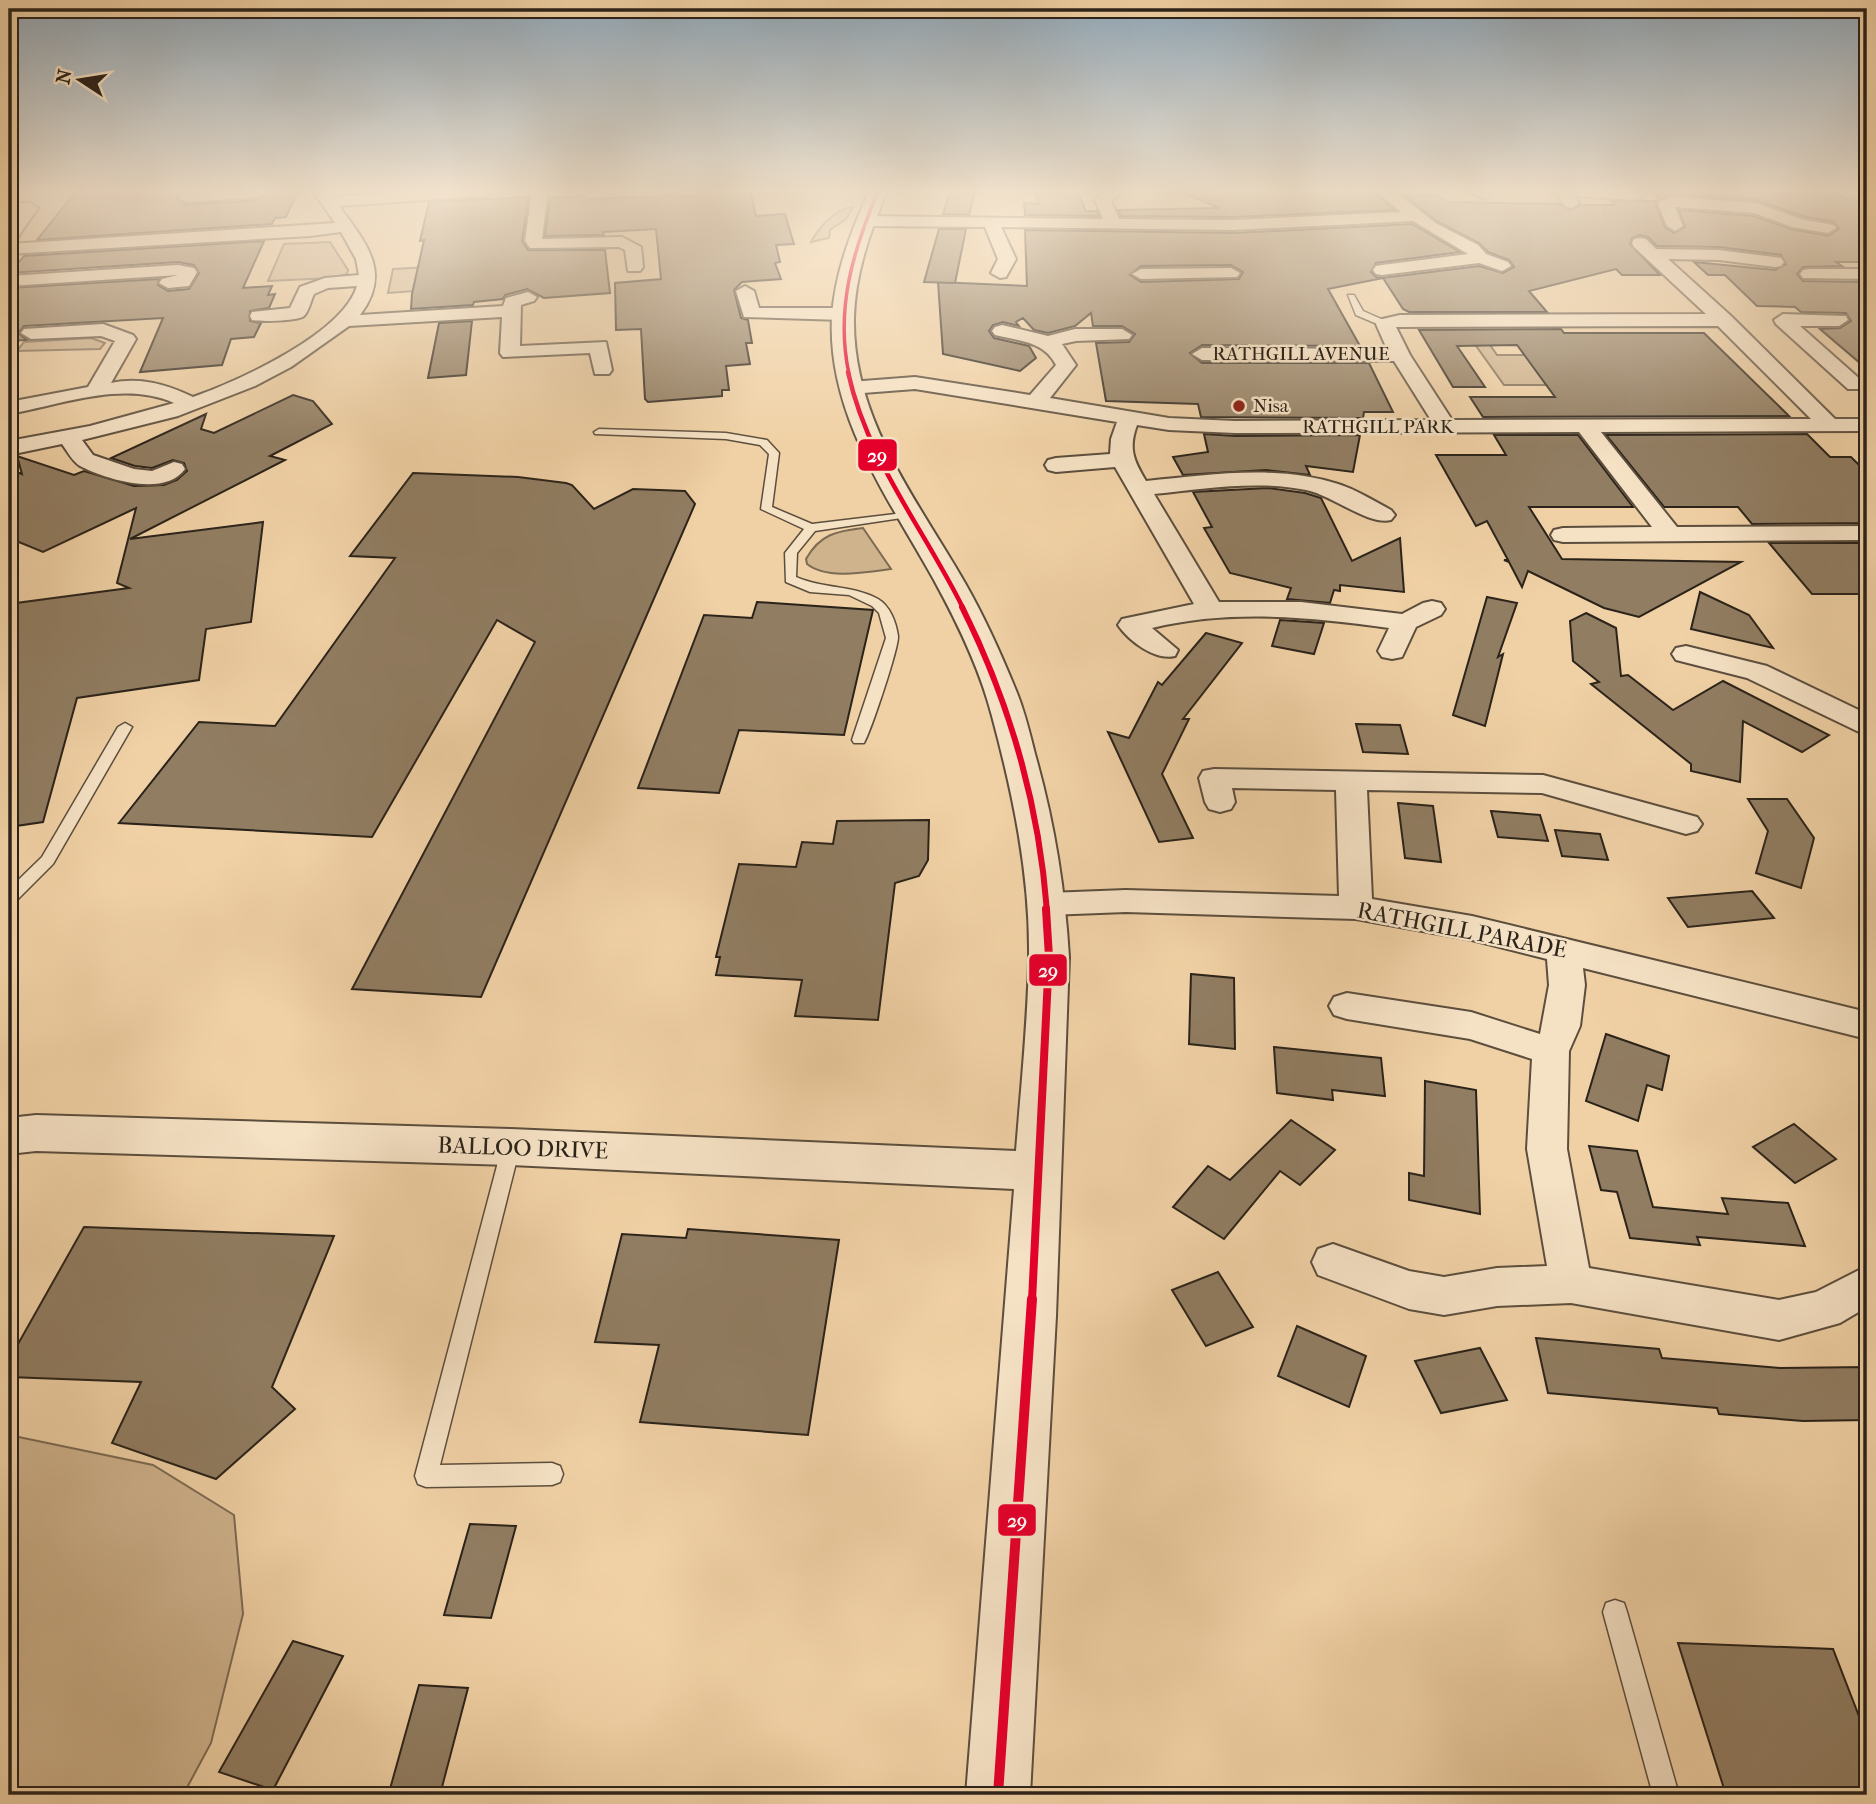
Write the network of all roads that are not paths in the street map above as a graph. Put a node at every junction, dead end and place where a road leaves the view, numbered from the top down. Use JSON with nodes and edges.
{"nodes":[{"id":1,"x":86,"y":275,"type":"edge"},
{"id":2,"x":186,"y":275,"type":"edge"},
{"id":3,"x":368,"y":275,"type":"edge"},
{"id":4,"x":849,"y":275,"type":"edge"},
{"id":5,"x":1675,"y":275,"type":"edge"},
{"id":6,"x":368,"y":280,"type":"junction"},
{"id":7,"x":9,"y":281,"type":"edge"},
{"id":8,"x":168,"y":283,"type":"dead end"},
{"id":9,"x":746,"y":291,"type":"dead end"},
{"id":10,"x":528,"y":297,"type":"dead end"},
{"id":11,"x":1350,"y":297,"type":"dead end"},
{"id":12,"x":512,"y":310,"type":"junction"},
{"id":13,"x":842,"y":314,"type":"junction"},
{"id":14,"x":259,"y":316,"type":"dead end"},
{"id":15,"x":1724,"y":320,"type":"junction"},
{"id":16,"x":1839,"y":320,"type":"dead end"},
{"id":17,"x":346,"y":321,"type":"junction"},
{"id":18,"x":1385,"y":324,"type":"junction"},
{"id":19,"x":1002,"y":331,"type":"dead end"},
{"id":20,"x":30,"y":333,"type":"dead end"},
{"id":21,"x":1122,"y":335,"type":"dead end"},
{"id":22,"x":1049,"y":342,"type":"junction"},
{"id":23,"x":1816,"y":350,"type":"junction"},
{"id":24,"x":1756,"y":351,"type":"junction"},
{"id":25,"x":1202,"y":354,"type":"dead end"},
{"id":26,"x":1400,"y":355,"type":"junction"},
{"id":27,"x":602,"y":370,"type":"dead end"},
{"id":28,"x":1855,"y":385,"type":"dead end"},
{"id":29,"x":850,"y":388,"type":"junction"},
{"id":30,"x":96,"y":390,"type":"junction"},
{"id":31,"x":1036,"y":402,"type":"junction"},
{"id":32,"x":192,"y":404,"type":"junction"},
{"id":33,"x":9,"y":408,"type":"edge"},
{"id":34,"x":1129,"y":418,"type":"junction"},
{"id":35,"x":1584,"y":425,"type":"junction"},
{"id":36,"x":1829,"y":425,"type":"junction"},
{"id":37,"x":1867,"y":425,"type":"edge"},
{"id":38,"x":1446,"y":427,"type":"junction"},
{"id":39,"x":599,"y":432,"type":"dead end"},
{"id":40,"x":68,"y":437,"type":"junction"},
{"id":41,"x":9,"y":448,"type":"edge"},
{"id":42,"x":1122,"y":460,"type":"junction"},
{"id":43,"x":1056,"y":469,"type":"dead end"},
{"id":44,"x":174,"y":470,"type":"dead end"},
{"id":45,"x":1137,"y":489,"type":"junction"},
{"id":46,"x":908,"y":514,"type":"junction"},
{"id":47,"x":1358,"y":527,"type":"dead end"},
{"id":48,"x":811,"y":528,"type":"junction"},
{"id":49,"x":1867,"y":533,"type":"edge"},
{"id":50,"x":1563,"y":535,"type":"dead end"},
{"id":51,"x":1671,"y":535,"type":"junction"},
{"id":52,"x":1210,"y":609,"type":"junction"},
{"id":53,"x":1432,"y":609,"type":"dead end"},
{"id":54,"x":1405,"y":622,"type":"junction"},
{"id":55,"x":1165,"y":650,"type":"dead end"},
{"id":56,"x":1392,"y":651,"type":"dead end"},
{"id":57,"x":1686,"y":654,"type":"dead end"},
{"id":58,"x":1867,"y":725,"type":"edge"},
{"id":59,"x":125,"y":727,"type":"dead end"},
{"id":60,"x":859,"y":740,"type":"dead end"},
{"id":61,"x":1351,"y":779,"type":"junction"},
{"id":62,"x":1220,"y":802,"type":"dead end"},
{"id":63,"x":1686,"y":824,"type":"dead end"},
{"id":64,"x":9,"y":898,"type":"edge"},
{"id":65,"x":1048,"y":904,"type":"junction"},
{"id":66,"x":1356,"y":908,"type":"junction"},
{"id":67,"x":1564,"y":950,"type":"junction"},
{"id":68,"x":1347,"y":1006,"type":"dead end"},
{"id":69,"x":1867,"y":1025,"type":"edge"},
{"id":70,"x":1551,"y":1051,"type":"junction"},
{"id":71,"x":9,"y":1136,"type":"edge"},
{"id":72,"x":512,"y":1147,"type":"junction"},
{"id":73,"x":1037,"y":1171,"type":"junction"},
{"id":74,"x":1334,"y":1262,"type":"dead end"},
{"id":75,"x":1571,"y":1284,"type":"junction"},
{"id":76,"x":1867,"y":1285,"type":"edge"},
{"id":77,"x":552,"y":1474,"type":"dead end"},
{"id":78,"x":1615,"y":1612,"type":"dead end"},
{"id":79,"x":998,"y":1795,"type":"edge"},
{"id":80,"x":1666,"y":1795,"type":"edge"}],
"edges":[{"from":1,"to":7,"type":"street"},
{"from":2,"to":8,"type":"street"},
{"from":3,"to":6,"type":"street"},
{"from":4,"to":13,"type":"street"},
{"from":5,"to":15,"type":"street"},
{"from":6,"to":14,"type":"street"},
{"from":6,"to":17,"type":"street"},
{"from":9,"to":13,"type":"street"},
{"from":10,"to":12,"type":"street"},
{"from":11,"to":18,"type":"lane"},
{"from":12,"to":17,"type":"street"},
{"from":12,"to":27,"type":"street"},
{"from":13,"to":29,"type":"street"},
{"from":15,"to":18,"type":"street","name":"RATHGILL AVENUE"},
{"from":15,"to":24,"type":"street"},
{"from":16,"to":23,"type":"street"},
{"from":17,"to":32,"type":"street"},
{"from":18,"to":26,"type":"street","name":"RATHGILL AVENUE"},
{"from":19,"to":22,"type":"street"},
{"from":20,"to":30,"type":"street"},
{"from":21,"to":22,"type":"street"},
{"from":22,"to":31,"type":"street"},
{"from":23,"to":24,"type":"street"},
{"from":23,"to":28,"type":"street"},
{"from":24,"to":36,"type":"street"},
{"from":25,"to":26,"type":"street","name":"RATHGILL AVENUE"},
{"from":26,"to":38,"type":"street","name":"RATHGILL AVENUE"},
{"from":29,"to":31,"type":"street","name":"RATHGILL PARK"},
{"from":29,"to":46,"type":"street"},
{"from":30,"to":32,"type":"street"},
{"from":30,"to":33,"type":"street"},
{"from":31,"to":34,"type":"street","name":"RATHGILL PARK"},
{"from":32,"to":40,"type":"street"},
{"from":34,"to":38,"type":"street","name":"RATHGILL PARK"},
{"from":34,"to":42,"type":"street"},
{"from":35,"to":36,"type":"street","name":"RATHGILL PARK"},
{"from":35,"to":38,"type":"street","name":"RATHGILL PARK"},
{"from":35,"to":51,"type":"street"},
{"from":36,"to":37,"type":"street","name":"RATHGILL PARK"},
{"from":39,"to":48,"type":"lane"},
{"from":40,"to":41,"type":"street"},
{"from":40,"to":44,"type":"street"},
{"from":42,"to":43,"type":"street"},
{"from":42,"to":45,"type":"street"},
{"from":45,"to":47,"type":"street"},
{"from":45,"to":52,"type":"street"},
{"from":46,"to":48,"type":"lane"},
{"from":46,"to":65,"type":"street"},
{"from":48,"to":60,"type":"lane"},
{"from":49,"to":51,"type":"street"},
{"from":50,"to":51,"type":"street"},
{"from":52,"to":54,"type":"street"},
{"from":52,"to":55,"type":"street"},
{"from":53,"to":54,"type":"street"},
{"from":54,"to":56,"type":"street"},
{"from":57,"to":58,"type":"street"},
{"from":59,"to":64,"type":"lane"},
{"from":61,"to":62,"type":"street"},
{"from":61,"to":63,"type":"street"},
{"from":61,"to":66,"type":"street"},
{"from":65,"to":66,"type":"street","name":"RATHGILL PARADE"},
{"from":65,"to":73,"type":"street"},
{"from":66,"to":67,"type":"street","name":"RATHGILL PARADE"},
{"from":67,"to":69,"type":"street","name":"RATHGILL PARADE"},
{"from":67,"to":70,"type":"street"},
{"from":68,"to":70,"type":"street"},
{"from":70,"to":75,"type":"street"},
{"from":71,"to":72,"type":"street","name":"BALLOO DRIVE"},
{"from":72,"to":73,"type":"street","name":"BALLOO DRIVE"},
{"from":72,"to":77,"type":"lane"},
{"from":73,"to":79,"type":"street"},
{"from":74,"to":75,"type":"street"},
{"from":75,"to":76,"type":"street"},
{"from":78,"to":80,"type":"lane"}]}
